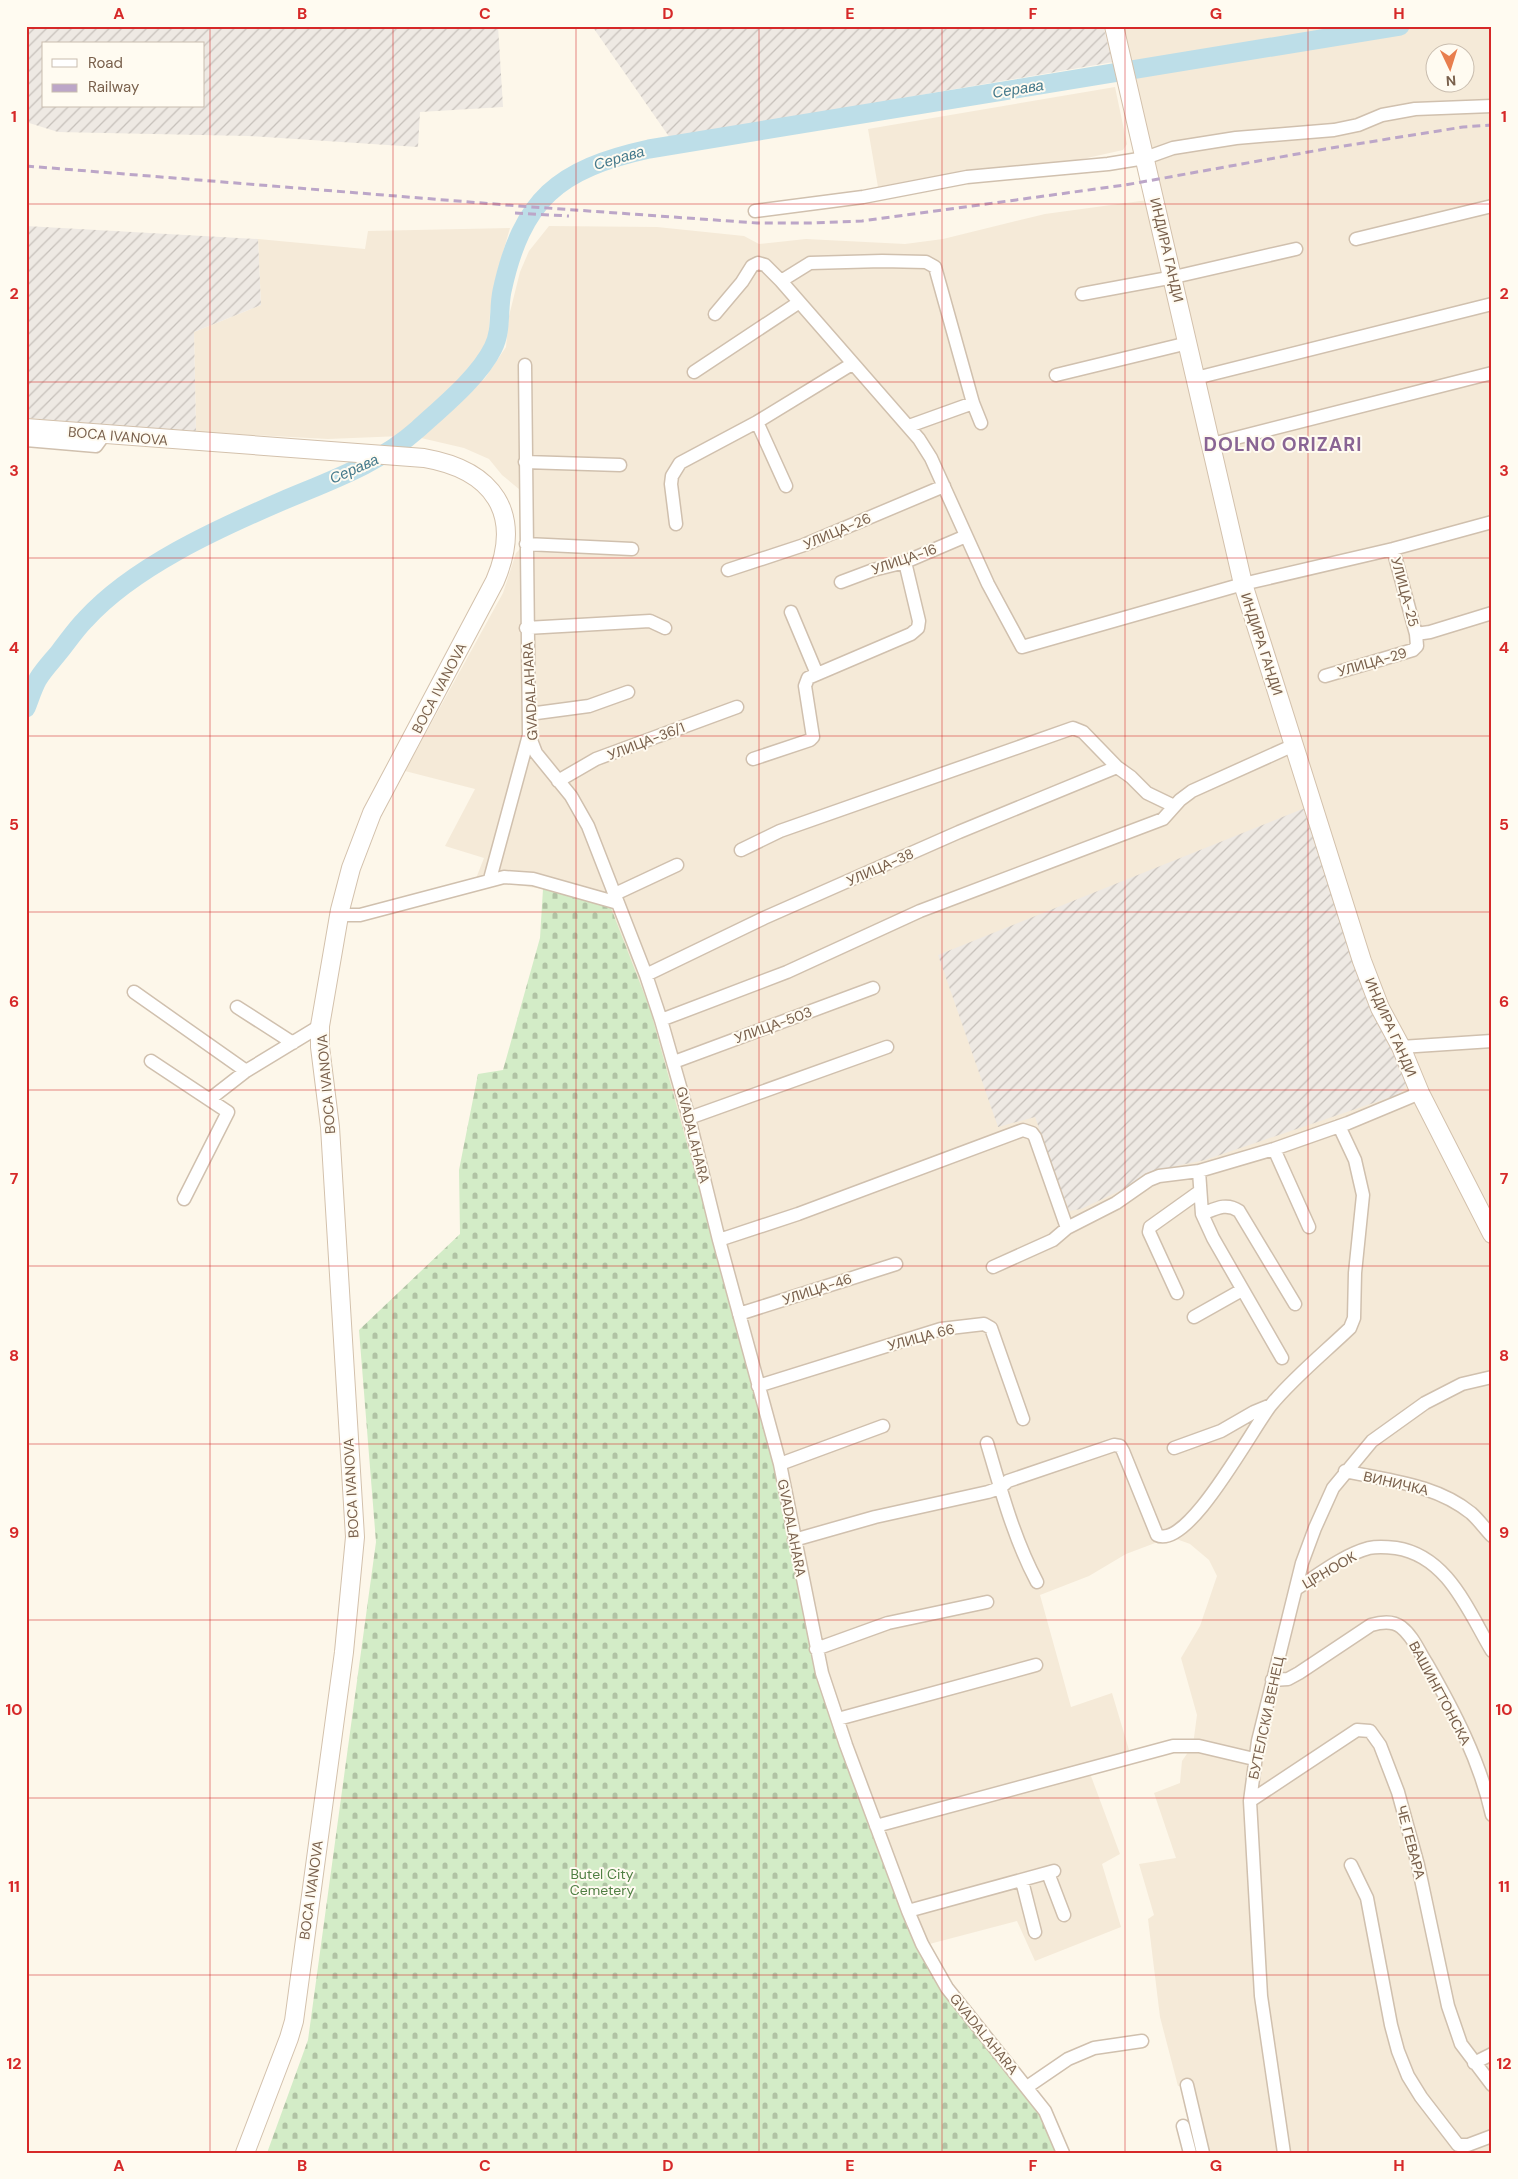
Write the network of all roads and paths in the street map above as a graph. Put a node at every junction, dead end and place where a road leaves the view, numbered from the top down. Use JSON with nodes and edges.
{"nodes":[{"id":1,"x":1114,"y":26,"type":"edge"},
{"id":2,"x":1492,"y":106,"type":"edge"},
{"id":3,"x":1145,"y":158,"type":"junction"},
{"id":4,"x":1492,"y":206,"type":"edge"},
{"id":5,"x":755,"y":211,"type":"dead end"},
{"id":6,"x":1356,"y":239,"type":"dead end"},
{"id":7,"x":1296,"y":249,"type":"dead end"},
{"id":8,"x":1174,"y":278,"type":"junction"},
{"id":9,"x":781,"y":281,"type":"junction"},
{"id":10,"x":1082,"y":294,"type":"dead end"},
{"id":11,"x":798,"y":303,"type":"junction"},
{"id":12,"x":1492,"y":304,"type":"edge"},
{"id":13,"x":715,"y":314,"type":"dead end"},
{"id":14,"x":1188,"y":343,"type":"junction"},
{"id":15,"x":525,"y":364,"type":"dead end"},
{"id":16,"x":852,"y":364,"type":"junction"},
{"id":17,"x":694,"y":372,"type":"dead end"},
{"id":18,"x":1492,"y":373,"type":"edge"},
{"id":19,"x":1056,"y":375,"type":"dead end"},
{"id":20,"x":1196,"y":378,"type":"junction"},
{"id":21,"x":973,"y":403,"type":"junction"},
{"id":22,"x":757,"y":422,"type":"junction"},
{"id":23,"x":981,"y":423,"type":"dead end"},
{"id":24,"x":909,"y":426,"type":"junction"},
{"id":25,"x":26,"y":428,"type":"edge"},
{"id":26,"x":104,"y":436,"type":"junction"},
{"id":27,"x":26,"y":440,"type":"edge"},
{"id":28,"x":1212,"y":444,"type":"junction"},
{"id":29,"x":526,"y":462,"type":"junction"},
{"id":30,"x":620,"y":465,"type":"dead end"},
{"id":31,"x":786,"y":486,"type":"dead end"},
{"id":32,"x":944,"y":486,"type":"junction"},
{"id":33,"x":504,"y":520,"type":"junction"},
{"id":34,"x":1492,"y":522,"type":"edge"},
{"id":35,"x":676,"y":524,"type":"dead end"},
{"id":36,"x":525,"y":530,"type":"junction"},
{"id":37,"x":966,"y":536,"type":"junction"},
{"id":38,"x":526,"y":544,"type":"junction"},
{"id":39,"x":632,"y":549,"type":"dead end"},
{"id":40,"x":1393,"y":549,"type":"junction"},
{"id":41,"x":905,"y":562,"type":"junction"},
{"id":42,"x":728,"y":570,"type":"dead end"},
{"id":43,"x":841,"y":582,"type":"dead end"},
{"id":44,"x":1244,"y":584,"type":"junction"},
{"id":45,"x":791,"y":612,"type":"dead end"},
{"id":46,"x":1492,"y":613,"type":"edge"},
{"id":47,"x":526,"y":628,"type":"junction"},
{"id":48,"x":665,"y":628,"type":"dead end"},
{"id":49,"x":1416,"y":634,"type":"junction"},
{"id":50,"x":817,"y":674,"type":"junction"},
{"id":51,"x":1324,"y":676,"type":"dead end"},
{"id":52,"x":628,"y":692,"type":"dead end"},
{"id":53,"x":737,"y":707,"type":"dead end"},
{"id":54,"x":529,"y":714,"type":"junction"},
{"id":55,"x":529,"y":735,"type":"junction"},
{"id":56,"x":1294,"y":745,"type":"junction"},
{"id":57,"x":753,"y":759,"type":"dead end"},
{"id":58,"x":1117,"y":767,"type":"junction"},
{"id":59,"x":558,"y":781,"type":"junction"},
{"id":60,"x":1174,"y":806,"type":"junction"},
{"id":61,"x":741,"y":850,"type":"dead end"},
{"id":62,"x":677,"y":865,"type":"dead end"},
{"id":63,"x":490,"y":879,"type":"junction"},
{"id":64,"x":617,"y":899,"type":"junction"},
{"id":65,"x":339,"y":914,"type":"junction"},
{"id":66,"x":646,"y":975,"type":"junction"},
{"id":67,"x":873,"y":988,"type":"dead end"},
{"id":68,"x":134,"y":992,"type":"dead end"},
{"id":69,"x":237,"y":1007,"type":"dead end"},
{"id":70,"x":661,"y":1020,"type":"junction"},
{"id":71,"x":320,"y":1026,"type":"junction"},
{"id":72,"x":1492,"y":1041,"type":"edge"},
{"id":73,"x":293,"y":1043,"type":"junction"},
{"id":74,"x":888,"y":1047,"type":"dead end"},
{"id":75,"x":1401,"y":1047,"type":"junction"},
{"id":76,"x":151,"y":1061,"type":"dead end"},
{"id":77,"x":674,"y":1062,"type":"junction"},
{"id":78,"x":246,"y":1071,"type":"junction"},
{"id":79,"x":1420,"y":1093,"type":"junction"},
{"id":80,"x":210,"y":1099,"type":"junction"},
{"id":81,"x":689,"y":1118,"type":"junction"},
{"id":82,"x":1339,"y":1126,"type":"junction"},
{"id":83,"x":1274,"y":1149,"type":"junction"},
{"id":84,"x":1199,"y":1170,"type":"junction"},
{"id":85,"x":1199,"y":1192,"type":"junction"},
{"id":86,"x":184,"y":1199,"type":"dead end"},
{"id":87,"x":1202,"y":1214,"type":"junction"},
{"id":88,"x":1309,"y":1227,"type":"dead end"},
{"id":89,"x":1067,"y":1228,"type":"junction"},
{"id":90,"x":1492,"y":1234,"type":"edge"},
{"id":91,"x":719,"y":1240,"type":"junction"},
{"id":92,"x":896,"y":1264,"type":"dead end"},
{"id":93,"x":993,"y":1267,"type":"dead end"},
{"id":94,"x":1242,"y":1290,"type":"junction"},
{"id":95,"x":1177,"y":1293,"type":"dead end"},
{"id":96,"x":1294,"y":1304,"type":"dead end"},
{"id":97,"x":739,"y":1314,"type":"junction"},
{"id":98,"x":1194,"y":1317,"type":"dead end"},
{"id":99,"x":1282,"y":1358,"type":"dead end"},
{"id":100,"x":1492,"y":1377,"type":"edge"},
{"id":101,"x":758,"y":1386,"type":"junction"},
{"id":102,"x":1271,"y":1405,"type":"junction"},
{"id":103,"x":1023,"y":1419,"type":"dead end"},
{"id":104,"x":883,"y":1426,"type":"dead end"},
{"id":105,"x":987,"y":1443,"type":"dead end"},
{"id":106,"x":1174,"y":1448,"type":"dead end"},
{"id":107,"x":780,"y":1464,"type":"junction"},
{"id":108,"x":1345,"y":1471,"type":"junction"},
{"id":109,"x":1000,"y":1488,"type":"junction"},
{"id":110,"x":1492,"y":1536,"type":"edge"},
{"id":111,"x":794,"y":1540,"type":"junction"},
{"id":112,"x":1037,"y":1582,"type":"dead end"},
{"id":113,"x":1296,"y":1590,"type":"junction"},
{"id":114,"x":987,"y":1602,"type":"dead end"},
{"id":115,"x":816,"y":1649,"type":"junction"},
{"id":116,"x":1492,"y":1651,"type":"edge"},
{"id":117,"x":1036,"y":1665,"type":"dead end"},
{"id":118,"x":1272,"y":1680,"type":"junction"},
{"id":119,"x":838,"y":1720,"type":"junction"},
{"id":120,"x":1254,"y":1759,"type":"junction"},
{"id":121,"x":1250,"y":1801,"type":"junction"},
{"id":122,"x":1492,"y":1815,"type":"edge"},
{"id":123,"x":876,"y":1826,"type":"junction"},
{"id":124,"x":1351,"y":1865,"type":"dead end"},
{"id":125,"x":1022,"y":1881,"type":"junction"},
{"id":126,"x":908,"y":1912,"type":"junction"},
{"id":127,"x":1064,"y":1915,"type":"dead end"},
{"id":128,"x":1035,"y":1932,"type":"dead end"},
{"id":129,"x":1142,"y":2041,"type":"dead end"},
{"id":130,"x":1492,"y":2054,"type":"edge"},
{"id":131,"x":1474,"y":2063,"type":"junction"},
{"id":132,"x":1187,"y":2085,"type":"dead end"},
{"id":133,"x":1492,"y":2085,"type":"edge"},
{"id":134,"x":1027,"y":2087,"type":"junction"},
{"id":135,"x":1183,"y":2126,"type":"dead end"},
{"id":136,"x":1492,"y":2136,"type":"edge"},
{"id":137,"x":245,"y":2153,"type":"edge"},
{"id":138,"x":1063,"y":2153,"type":"edge"},
{"id":139,"x":1190,"y":2153,"type":"edge"},
{"id":140,"x":1203,"y":2153,"type":"edge"},
{"id":141,"x":1284,"y":2153,"type":"edge"}],
"edges":[{"from":1,"to":3,"type":"street","name":"ИНДИРА ГАНДИ"},
{"from":2,"to":3,"type":"street"},
{"from":3,"to":5,"type":"street"},
{"from":3,"to":8,"type":"street","name":"ИНДИРА ГАНДИ"},
{"from":4,"to":6,"type":"street"},
{"from":7,"to":8,"type":"street"},
{"from":8,"to":10,"type":"street"},
{"from":8,"to":14,"type":"street","name":"ИНДИРА ГАНДИ"},
{"from":9,"to":11,"type":"street"},
{"from":9,"to":13,"type":"street"},
{"from":9,"to":21,"type":"street"},
{"from":11,"to":16,"type":"street"},
{"from":11,"to":17,"type":"street"},
{"from":12,"to":20,"type":"street"},
{"from":14,"to":19,"type":"street"},
{"from":14,"to":20,"type":"street","name":"ИНДИРА ГАНДИ"},
{"from":15,"to":29,"type":"street","name":"GVADALAHARA"},
{"from":16,"to":22,"type":"street"},
{"from":16,"to":24,"type":"street"},
{"from":18,"to":28,"type":"street"},
{"from":20,"to":28,"type":"street","name":"ИНДИРА ГАНДИ"},
{"from":21,"to":23,"type":"street"},
{"from":21,"to":24,"type":"street"},
{"from":22,"to":31,"type":"street"},
{"from":22,"to":35,"type":"street"},
{"from":24,"to":32,"type":"street"},
{"from":25,"to":26,"type":"street","name":"BOCA IVANOVA"},
{"from":26,"to":27,"type":"street"},
{"from":26,"to":33,"type":"street","name":"BOCA IVANOVA"},
{"from":28,"to":44,"type":"street","name":"ИНДИРА ГАНДИ"},
{"from":29,"to":30,"type":"street"},
{"from":29,"to":36,"type":"street","name":"GVADALAHARA"},
{"from":32,"to":37,"type":"street"},
{"from":32,"to":42,"type":"street","name":"УЛИЦА-26"},
{"from":33,"to":36,"type":"street"},
{"from":33,"to":65,"type":"street","name":"BOCA IVANOVA"},
{"from":34,"to":40,"type":"street"},
{"from":36,"to":38,"type":"street","name":"GVADALAHARA"},
{"from":37,"to":41,"type":"street","name":"УЛИЦА-16"},
{"from":37,"to":44,"type":"street"},
{"from":38,"to":39,"type":"street"},
{"from":38,"to":47,"type":"street","name":"GVADALAHARA"},
{"from":40,"to":44,"type":"street"},
{"from":40,"to":49,"type":"street","name":"УЛИЦА-25"},
{"from":41,"to":43,"type":"street","name":"УЛИЦА-16"},
{"from":41,"to":50,"type":"street"},
{"from":44,"to":56,"type":"street","name":"ИНДИРА ГАНДИ"},
{"from":45,"to":50,"type":"street"},
{"from":46,"to":49,"type":"street","name":"УЛИЦА-29"},
{"from":47,"to":48,"type":"street"},
{"from":47,"to":54,"type":"street","name":"GVADALAHARA"},
{"from":49,"to":51,"type":"street","name":"УЛИЦА-29"},
{"from":50,"to":57,"type":"street"},
{"from":52,"to":54,"type":"street"},
{"from":53,"to":59,"type":"street","name":"УЛИЦА-36/1"},
{"from":54,"to":55,"type":"street","name":"GVADALAHARA"},
{"from":55,"to":59,"type":"street","name":"GVADALAHARA"},
{"from":55,"to":63,"type":"street"},
{"from":56,"to":60,"type":"street"},
{"from":56,"to":75,"type":"street","name":"ИНДИРА ГАНДИ"},
{"from":58,"to":60,"type":"street"},
{"from":58,"to":61,"type":"street"},
{"from":58,"to":66,"type":"street","name":"УЛИЦА-38"},
{"from":59,"to":64,"type":"street","name":"GVADALAHARA"},
{"from":60,"to":70,"type":"street"},
{"from":62,"to":64,"type":"street"},
{"from":63,"to":64,"type":"street"},
{"from":63,"to":65,"type":"street"},
{"from":64,"to":66,"type":"street","name":"GVADALAHARA"},
{"from":65,"to":71,"type":"street","name":"BOCA IVANOVA"},
{"from":66,"to":70,"type":"street","name":"GVADALAHARA"},
{"from":67,"to":77,"type":"street","name":"УЛИЦА-503"},
{"from":68,"to":78,"type":"street"},
{"from":69,"to":73,"type":"street"},
{"from":70,"to":77,"type":"street","name":"GVADALAHARA"},
{"from":71,"to":73,"type":"street"},
{"from":71,"to":137,"type":"street","name":"BOCA IVANOVA"},
{"from":72,"to":75,"type":"street"},
{"from":73,"to":78,"type":"street"},
{"from":74,"to":81,"type":"street"},
{"from":75,"to":79,"type":"street","name":"ИНДИРА ГАНДИ"},
{"from":76,"to":80,"type":"street"},
{"from":77,"to":81,"type":"street","name":"GVADALAHARA"},
{"from":78,"to":80,"type":"street"},
{"from":79,"to":82,"type":"street"},
{"from":79,"to":90,"type":"street","name":"ИНДИРА ГАНДИ"},
{"from":80,"to":86,"type":"street"},
{"from":81,"to":91,"type":"street","name":"GVADALAHARA"},
{"from":82,"to":83,"type":"street"},
{"from":82,"to":102,"type":"street"},
{"from":83,"to":84,"type":"street"},
{"from":83,"to":88,"type":"street"},
{"from":84,"to":85,"type":"street"},
{"from":84,"to":89,"type":"street"},
{"from":85,"to":87,"type":"street"},
{"from":85,"to":95,"type":"street"},
{"from":87,"to":94,"type":"street"},
{"from":87,"to":96,"type":"street"},
{"from":89,"to":91,"type":"street"},
{"from":89,"to":93,"type":"street"},
{"from":91,"to":97,"type":"street","name":"GVADALAHARA"},
{"from":92,"to":97,"type":"street","name":"УЛИЦА-46"},
{"from":94,"to":98,"type":"street"},
{"from":94,"to":99,"type":"street"},
{"from":97,"to":101,"type":"street","name":"GVADALAHARA"},
{"from":100,"to":108,"type":"street","name":"БУТЕЛСКИ ВЕНЕЦ"},
{"from":101,"to":103,"type":"street","name":"УЛИЦА 66"},
{"from":101,"to":107,"type":"street","name":"GVADALAHARA"},
{"from":102,"to":106,"type":"street"},
{"from":102,"to":109,"type":"street"},
{"from":104,"to":107,"type":"street"},
{"from":105,"to":109,"type":"street"},
{"from":107,"to":111,"type":"street","name":"GVADALAHARA"},
{"from":108,"to":110,"type":"street","name":"ВИНИЧКА"},
{"from":108,"to":113,"type":"street","name":"БУТЕЛСКИ ВЕНЕЦ"},
{"from":109,"to":111,"type":"street"},
{"from":109,"to":112,"type":"street"},
{"from":111,"to":115,"type":"street","name":"GVADALAHARA"},
{"from":113,"to":116,"type":"street","name":"ЦРНООК"},
{"from":113,"to":118,"type":"street","name":"БУТЕЛСКИ ВЕНЕЦ"},
{"from":114,"to":115,"type":"street"},
{"from":115,"to":119,"type":"street","name":"GVADALAHARA"},
{"from":117,"to":119,"type":"street"},
{"from":118,"to":120,"type":"street","name":"БУТЕЛСКИ ВЕНЕЦ"},
{"from":118,"to":122,"type":"street","name":"ВАШИНГТОНСКА"},
{"from":119,"to":123,"type":"street","name":"GVADALAHARA"},
{"from":120,"to":121,"type":"street","name":"БУТЕЛСКИ ВЕНЕЦ"},
{"from":120,"to":123,"type":"street"},
{"from":121,"to":131,"type":"street","name":"ЧЕ ГЕВАРА"},
{"from":121,"to":141,"type":"street","name":"БУТЕЛСКИ ВЕНЕЦ"},
{"from":123,"to":126,"type":"street","name":"GVADALAHARA"},
{"from":124,"to":136,"type":"street"},
{"from":125,"to":126,"type":"street"},
{"from":125,"to":127,"type":"street"},
{"from":125,"to":128,"type":"street"},
{"from":126,"to":134,"type":"street","name":"GVADALAHARA"},
{"from":129,"to":134,"type":"street"},
{"from":130,"to":131,"type":"street"},
{"from":131,"to":133,"type":"street","name":"ЧЕ ГЕВАРА"},
{"from":132,"to":140,"type":"street"},
{"from":134,"to":138,"type":"street","name":"GVADALAHARA"},
{"from":135,"to":139,"type":"street"}]}
